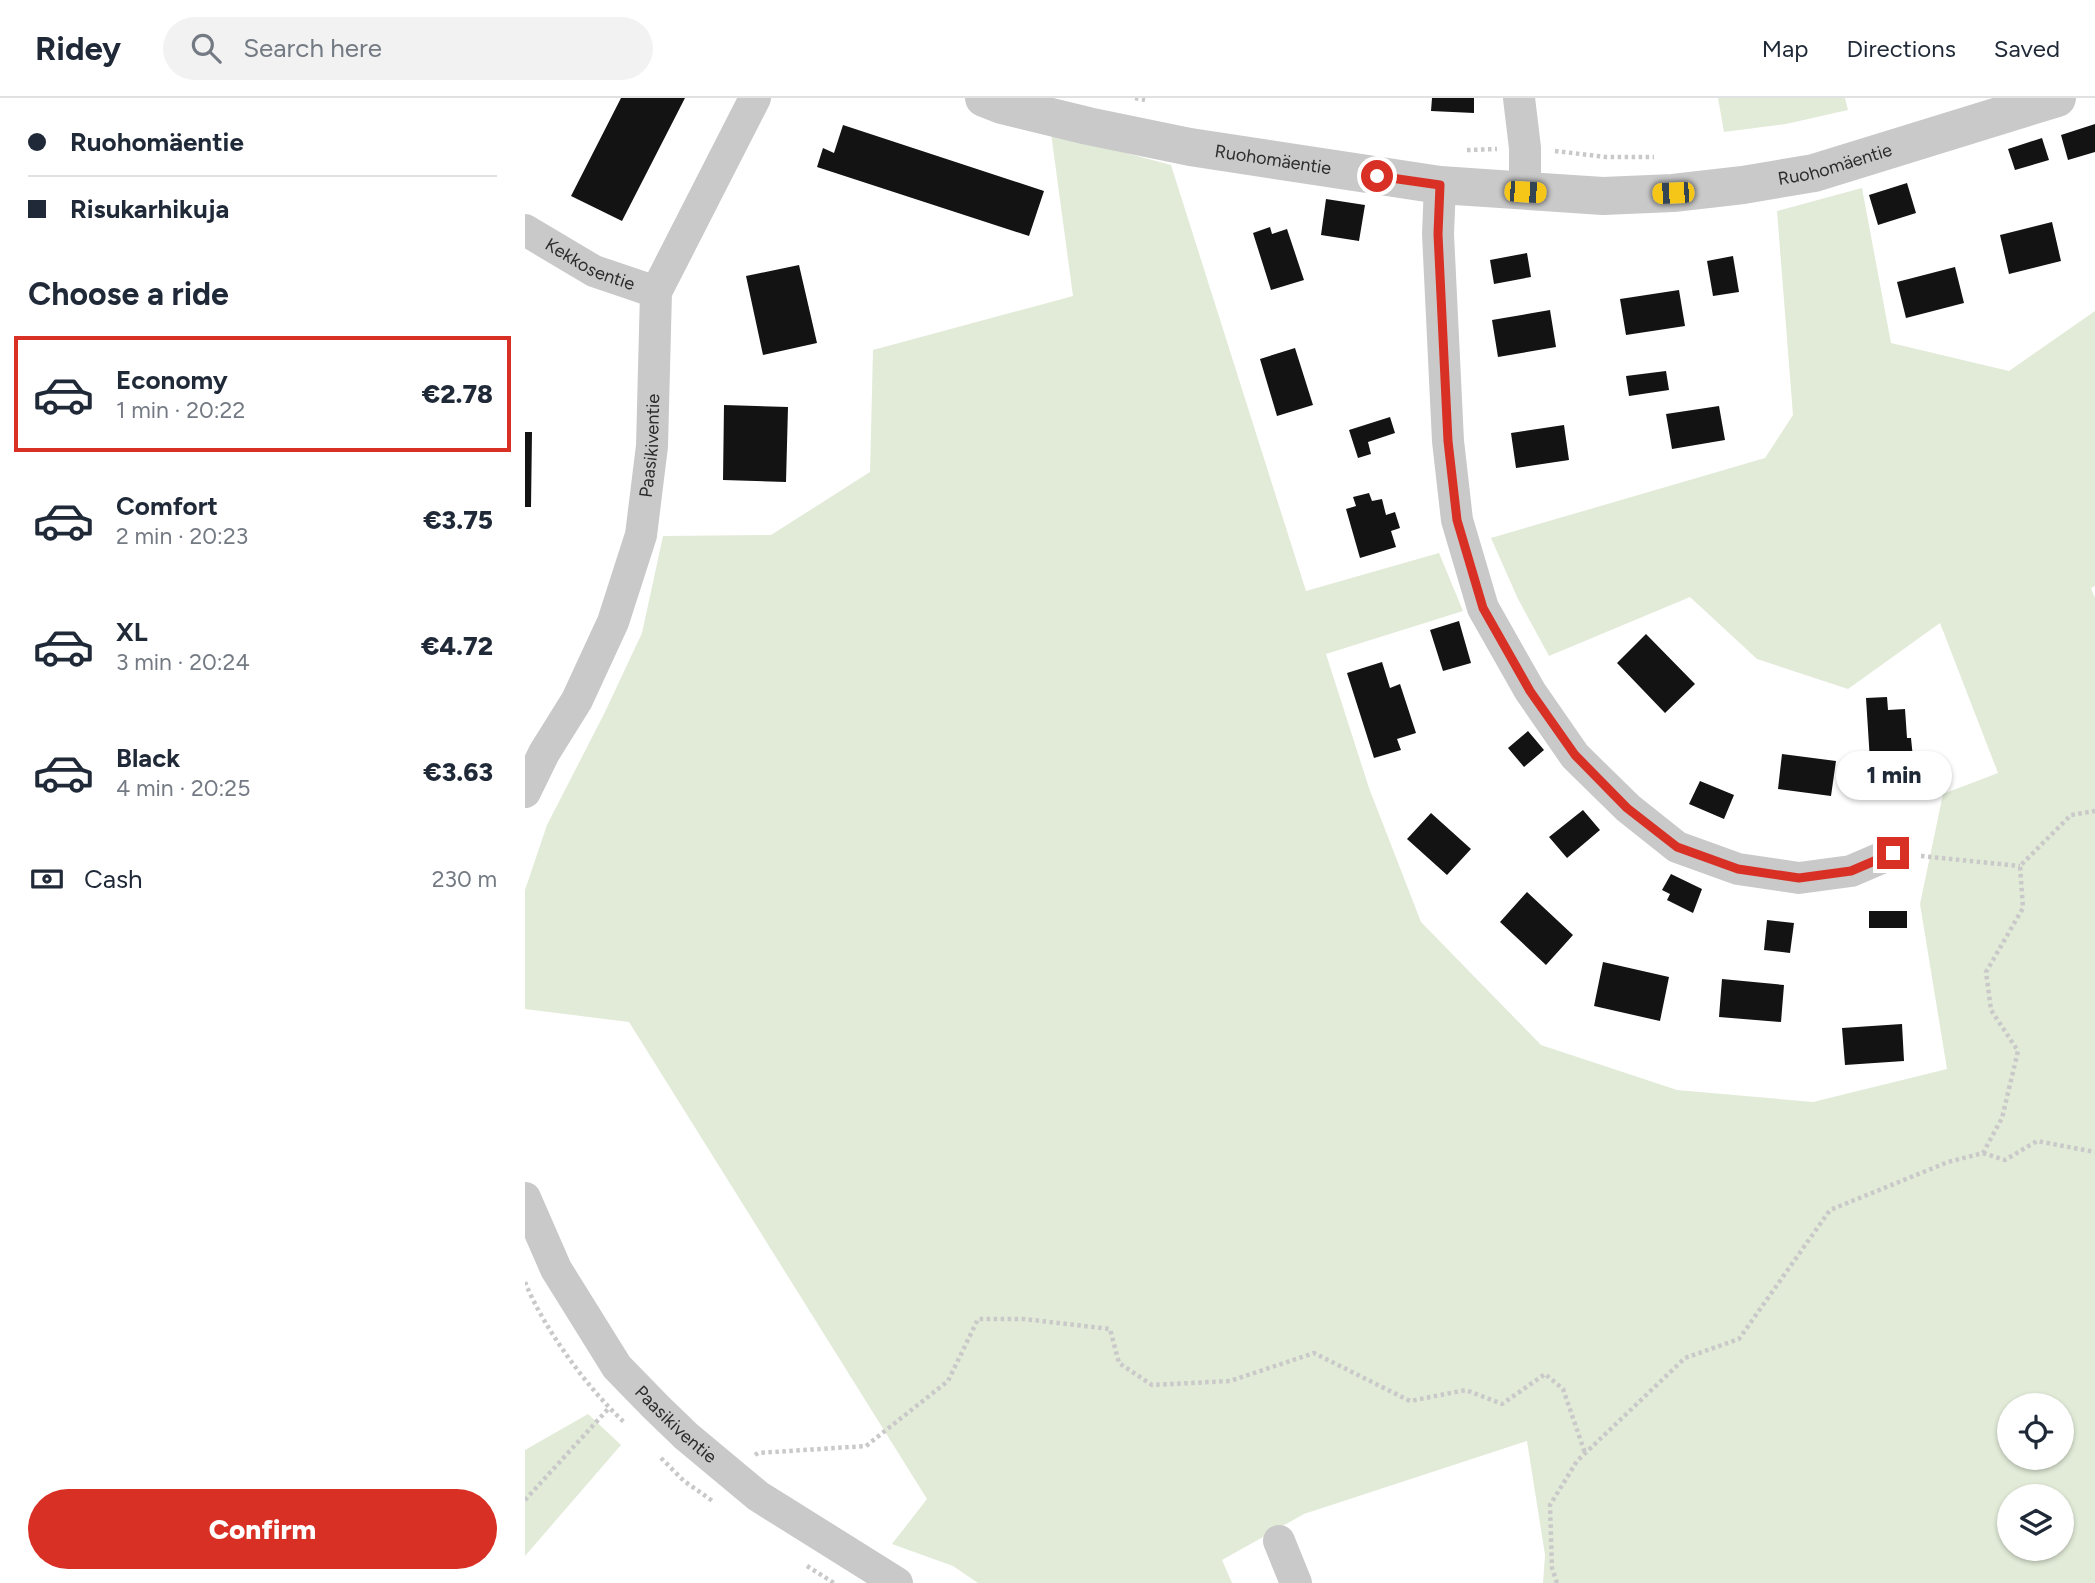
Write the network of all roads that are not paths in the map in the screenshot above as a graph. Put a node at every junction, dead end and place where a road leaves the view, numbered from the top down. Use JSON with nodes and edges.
{"nodes":[{"id":1,"x":755,"y":98,"type":"edge"},
{"id":2,"x":984,"y":98,"type":"edge"},
{"id":3,"x":1519,"y":98,"type":"edge"},
{"id":4,"x":2057,"y":98,"type":"edge"},
{"id":5,"x":1440,"y":185,"type":"junction"},
{"id":6,"x":1525,"y":192,"type":"junction"},
{"id":7,"x":525,"y":230,"type":"edge"},
{"id":8,"x":656,"y":292,"type":"junction"},
{"id":9,"x":525,"y":792,"type":"edge"},
{"id":10,"x":1893,"y":853,"type":"road end"},
{"id":11,"x":525,"y":1198,"type":"edge"},
{"id":12,"x":1279,"y":1541,"type":"dead end"},
{"id":13,"x":897,"y":1583,"type":"edge"},
{"id":14,"x":1296,"y":1583,"type":"edge"}],
"edges":[{"from":1,"to":8,"type":"street","name":"Paasikiventie"},
{"from":2,"to":5,"type":"street","name":"Ruohomäentie"},
{"from":3,"to":6,"type":"street"},
{"from":4,"to":6,"type":"street","name":"Ruohomäentie"},
{"from":5,"to":6,"type":"street","name":"Ruohomäentie"},
{"from":5,"to":10,"type":"street"},
{"from":7,"to":8,"type":"street","name":"Kekkosentie"},
{"from":8,"to":9,"type":"street","name":"Paasikiventie"},
{"from":11,"to":13,"type":"street","name":"Paasikiventie"},
{"from":12,"to":14,"type":"street"}]}
